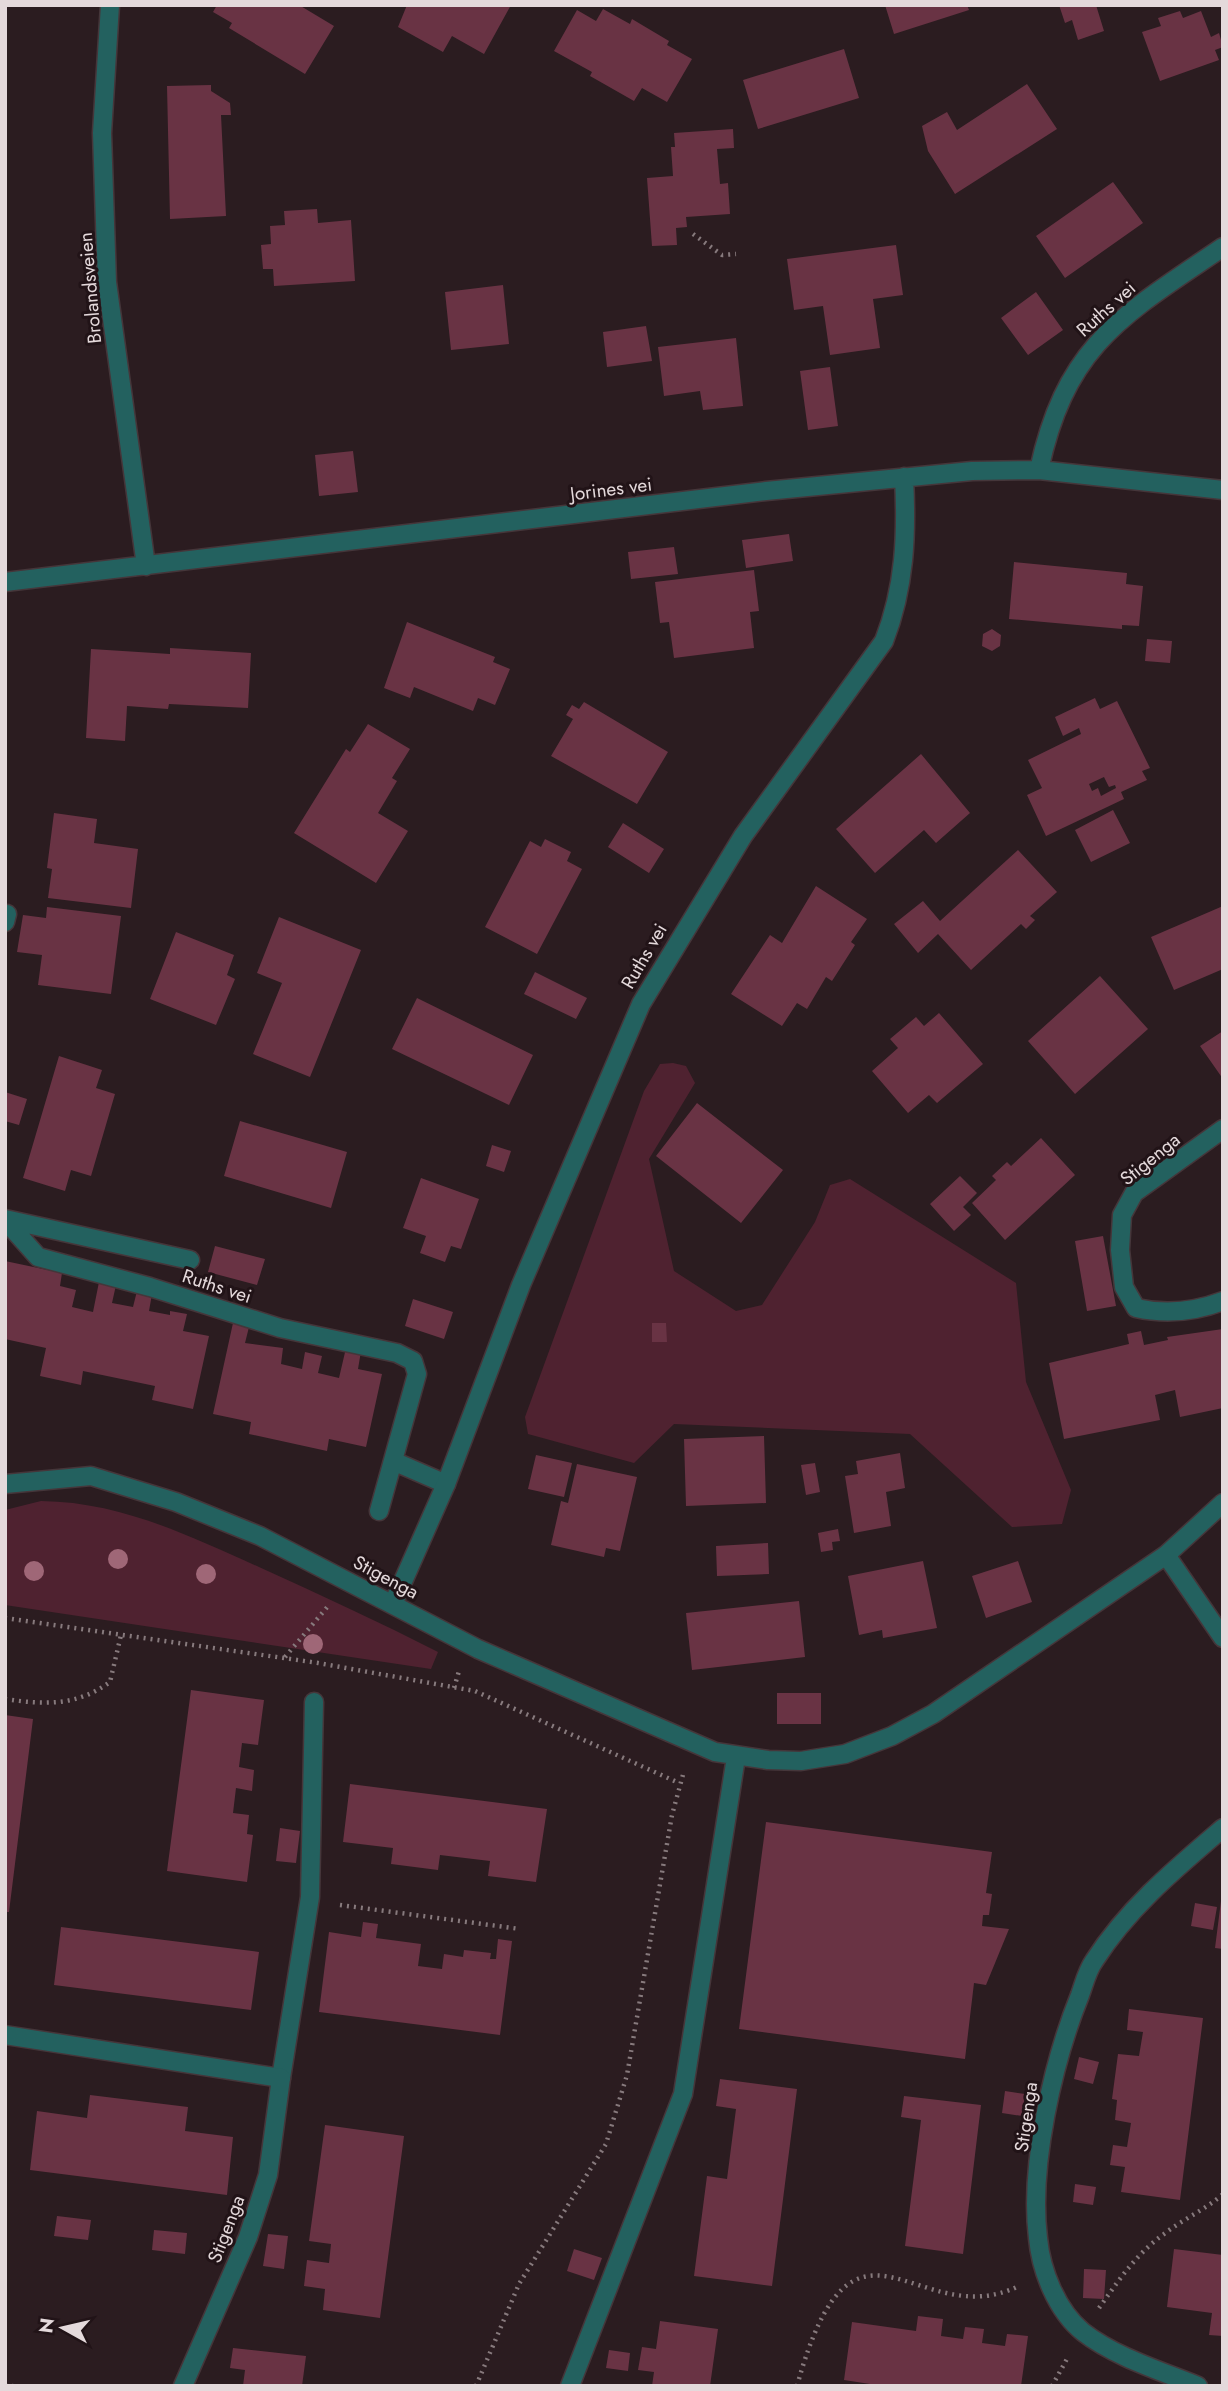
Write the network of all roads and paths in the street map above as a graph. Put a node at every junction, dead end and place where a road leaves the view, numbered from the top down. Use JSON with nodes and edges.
{"nodes":[{"id":1,"x":110,"y":5,"type":"edge"},
{"id":2,"x":693,"y":234,"type":"dead end"},
{"id":3,"x":1223,"y":247,"type":"edge"},
{"id":4,"x":736,"y":254,"type":"dead end"},
{"id":5,"x":1039,"y":470,"type":"junction"},
{"id":6,"x":904,"y":477,"type":"junction"},
{"id":7,"x":1223,"y":490,"type":"edge"},
{"id":8,"x":146,"y":566,"type":"junction"},
{"id":9,"x":5,"y":582,"type":"edge"},
{"id":10,"x":1223,"y":1129,"type":"edge"},
{"id":11,"x":5,"y":1219,"type":"edge"},
{"id":12,"x":190,"y":1260,"type":"dead end"},
{"id":13,"x":1223,"y":1301,"type":"edge"},
{"id":14,"x":393,"y":1461,"type":"junction"},
{"id":15,"x":5,"y":1484,"type":"edge"},
{"id":16,"x":446,"y":1484,"type":"junction"},
{"id":17,"x":1223,"y":1503,"type":"edge"},
{"id":18,"x":379,"y":1511,"type":"dead end"},
{"id":19,"x":1166,"y":1555,"type":"junction"},
{"id":20,"x":348,"y":1581,"type":"junction"},
{"id":21,"x":393,"y":1604,"type":"junction"},
{"id":22,"x":5,"y":1618,"type":"edge"},
{"id":23,"x":121,"y":1635,"type":"junction"},
{"id":24,"x":1223,"y":1638,"type":"edge"},
{"id":25,"x":284,"y":1658,"type":"junction"},
{"id":26,"x":5,"y":1699,"type":"edge"},
{"id":27,"x":314,"y":1702,"type":"dead end"},
{"id":28,"x":736,"y":1757,"type":"junction"},
{"id":29,"x":1223,"y":1828,"type":"edge"},
{"id":30,"x":310,"y":1897,"type":"junction"},
{"id":31,"x":520,"y":1929,"type":"dead end"},
{"id":32,"x":5,"y":2035,"type":"edge"},
{"id":33,"x":281,"y":2078,"type":"junction"},
{"id":34,"x":1223,"y":2194,"type":"edge"},
{"id":35,"x":1045,"y":2274,"type":"junction"},
{"id":36,"x":1082,"y":2331,"type":"junction"},
{"id":37,"x":5,"y":2385,"type":"edge"},
{"id":38,"x":13,"y":2386,"type":"edge"},
{"id":39,"x":183,"y":2386,"type":"edge"},
{"id":40,"x":476,"y":2386,"type":"edge"},
{"id":41,"x":570,"y":2386,"type":"edge"},
{"id":42,"x":797,"y":2386,"type":"edge"},
{"id":43,"x":1052,"y":2386,"type":"edge"},
{"id":44,"x":1198,"y":2386,"type":"edge"}],
"edges":[{"from":1,"to":8,"type":"street","name":"Brolandsveien"},
{"from":2,"to":4,"type":"path"},
{"from":3,"to":5,"type":"street","name":"Ruths vei"},
{"from":5,"to":6,"type":"street","name":"Jorines vei"},
{"from":5,"to":7,"type":"street","name":"Jorines vei"},
{"from":6,"to":8,"type":"street","name":"Jorines vei"},
{"from":6,"to":16,"type":"street","name":"Ruths vei"},
{"from":8,"to":9,"type":"street","name":"Jorines vei"},
{"from":10,"to":13,"type":"street","name":"Stigenga"},
{"from":11,"to":12,"type":"street"},
{"from":11,"to":14,"type":"street","name":"Ruths vei"},
{"from":14,"to":16,"type":"street"},
{"from":14,"to":18,"type":"street","name":"Ruths vei"},
{"from":15,"to":20,"type":"street","name":"Stigenga"},
{"from":16,"to":21,"type":"street","name":"Ruths vei"},
{"from":17,"to":19,"type":"street","name":"Stigenga"},
{"from":19,"to":24,"type":"street"},
{"from":19,"to":28,"type":"street","name":"Stigenga"},
{"from":20,"to":21,"type":"street","name":"Stigenga"},
{"from":20,"to":25,"type":"path"},
{"from":21,"to":28,"type":"street","name":"Stigenga"},
{"from":22,"to":23,"type":"path"},
{"from":23,"to":25,"type":"path"},
{"from":23,"to":26,"type":"path"},
{"from":25,"to":40,"type":"path"},
{"from":27,"to":30,"type":"street","name":"Stigenga"},
{"from":28,"to":41,"type":"street"},
{"from":29,"to":35,"type":"street","name":"Stigenga"},
{"from":30,"to":31,"type":"path"},
{"from":30,"to":33,"type":"street","name":"Stigenga"},
{"from":32,"to":33,"type":"street"},
{"from":33,"to":39,"type":"street","name":"Stigenga"},
{"from":34,"to":36,"type":"path"},
{"from":35,"to":36,"type":"street","name":"Stigenga"},
{"from":35,"to":42,"type":"path"},
{"from":36,"to":43,"type":"path"},
{"from":36,"to":44,"type":"street","name":"Stigenga"},
{"from":37,"to":38,"type":"path"}]}
